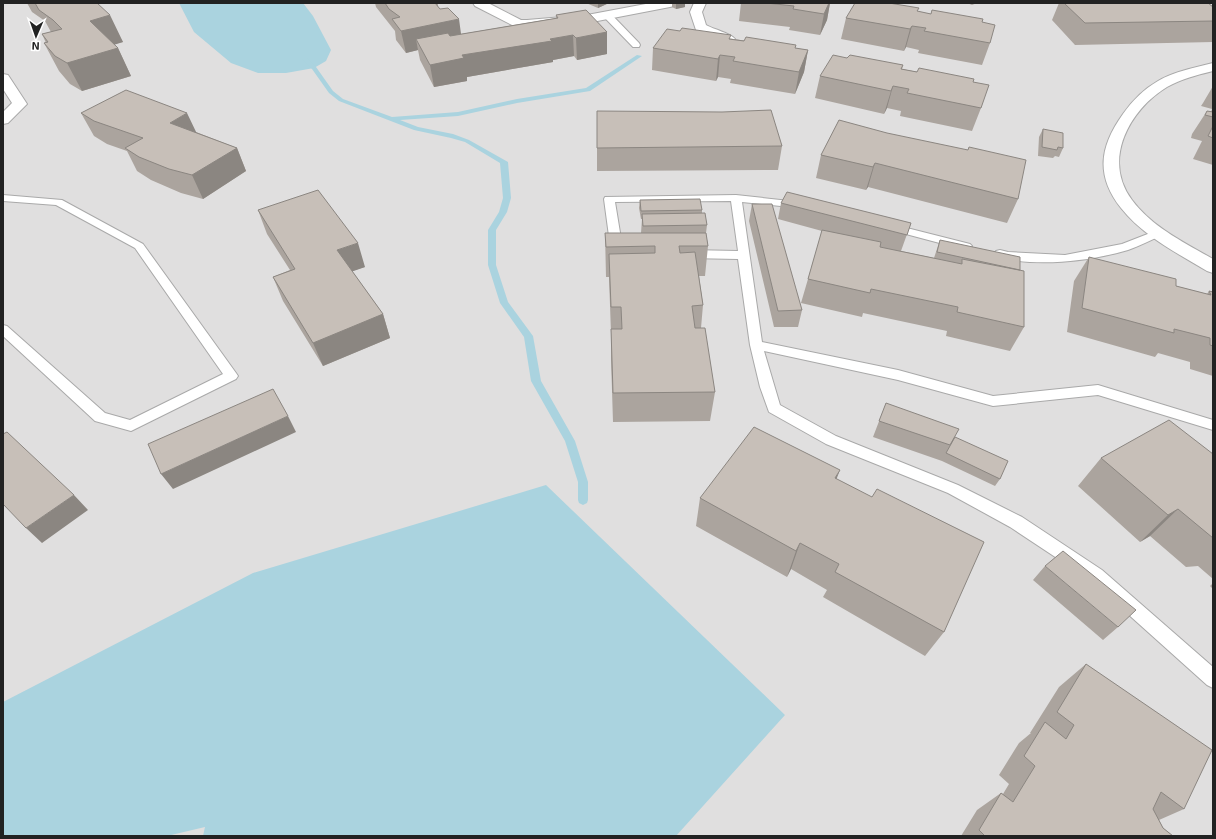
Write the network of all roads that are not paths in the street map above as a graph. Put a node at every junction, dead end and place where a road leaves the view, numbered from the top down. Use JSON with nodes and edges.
{"nodes":[{"id":1,"x":479,"y":3,"type":"edge"},
{"id":2,"x":670,"y":3,"type":"edge"},
{"id":3,"x":700,"y":3,"type":"edge"},
{"id":4,"x":607,"y":15,"type":"junction"},
{"id":5,"x":729,"y":39,"type":"edge"},
{"id":6,"x":636,"y":45,"type":"dead end"},
{"id":7,"x":1213,"y":67,"type":"edge"},
{"id":8,"x":3,"y":78,"type":"edge"},
{"id":9,"x":3,"y":120,"type":"edge"},
{"id":10,"x":3,"y":198,"type":"edge"},
{"id":11,"x":736,"y":198,"type":"junction"},
{"id":12,"x":808,"y":206,"type":"edge"},
{"id":13,"x":878,"y":224,"type":"edge"},
{"id":14,"x":1158,"y":233,"type":"junction"},
{"id":15,"x":977,"y":249,"type":"edge"},
{"id":16,"x":993,"y":252,"type":"edge"},
{"id":17,"x":625,"y":253,"type":"edge"},
{"id":18,"x":680,"y":254,"type":"edge"},
{"id":19,"x":744,"y":255,"type":"junction"},
{"id":20,"x":1213,"y":267,"type":"edge"},
{"id":21,"x":3,"y":329,"type":"edge"},
{"id":22,"x":756,"y":345,"type":"junction"},
{"id":23,"x":1213,"y":425,"type":"edge"},
{"id":24,"x":1213,"y":679,"type":"edge"}],
"edges":[{"from":1,"to":4,"type":"street"},
{"from":2,"to":4,"type":"street"},
{"from":3,"to":5,"type":"street"},
{"from":4,"to":6,"type":"lane"},
{"from":7,"to":14,"type":"street"},
{"from":8,"to":9,"type":"street"},
{"from":10,"to":21,"type":"lane"},
{"from":11,"to":12,"type":"lane"},
{"from":11,"to":17,"type":"lane"},
{"from":11,"to":19,"type":"lane"},
{"from":13,"to":15,"type":"lane"},
{"from":14,"to":16,"type":"lane"},
{"from":14,"to":20,"type":"street"},
{"from":18,"to":19,"type":"lane"},
{"from":19,"to":22,"type":"lane"},
{"from":22,"to":23,"type":"lane"},
{"from":22,"to":24,"type":"lane"}]}
